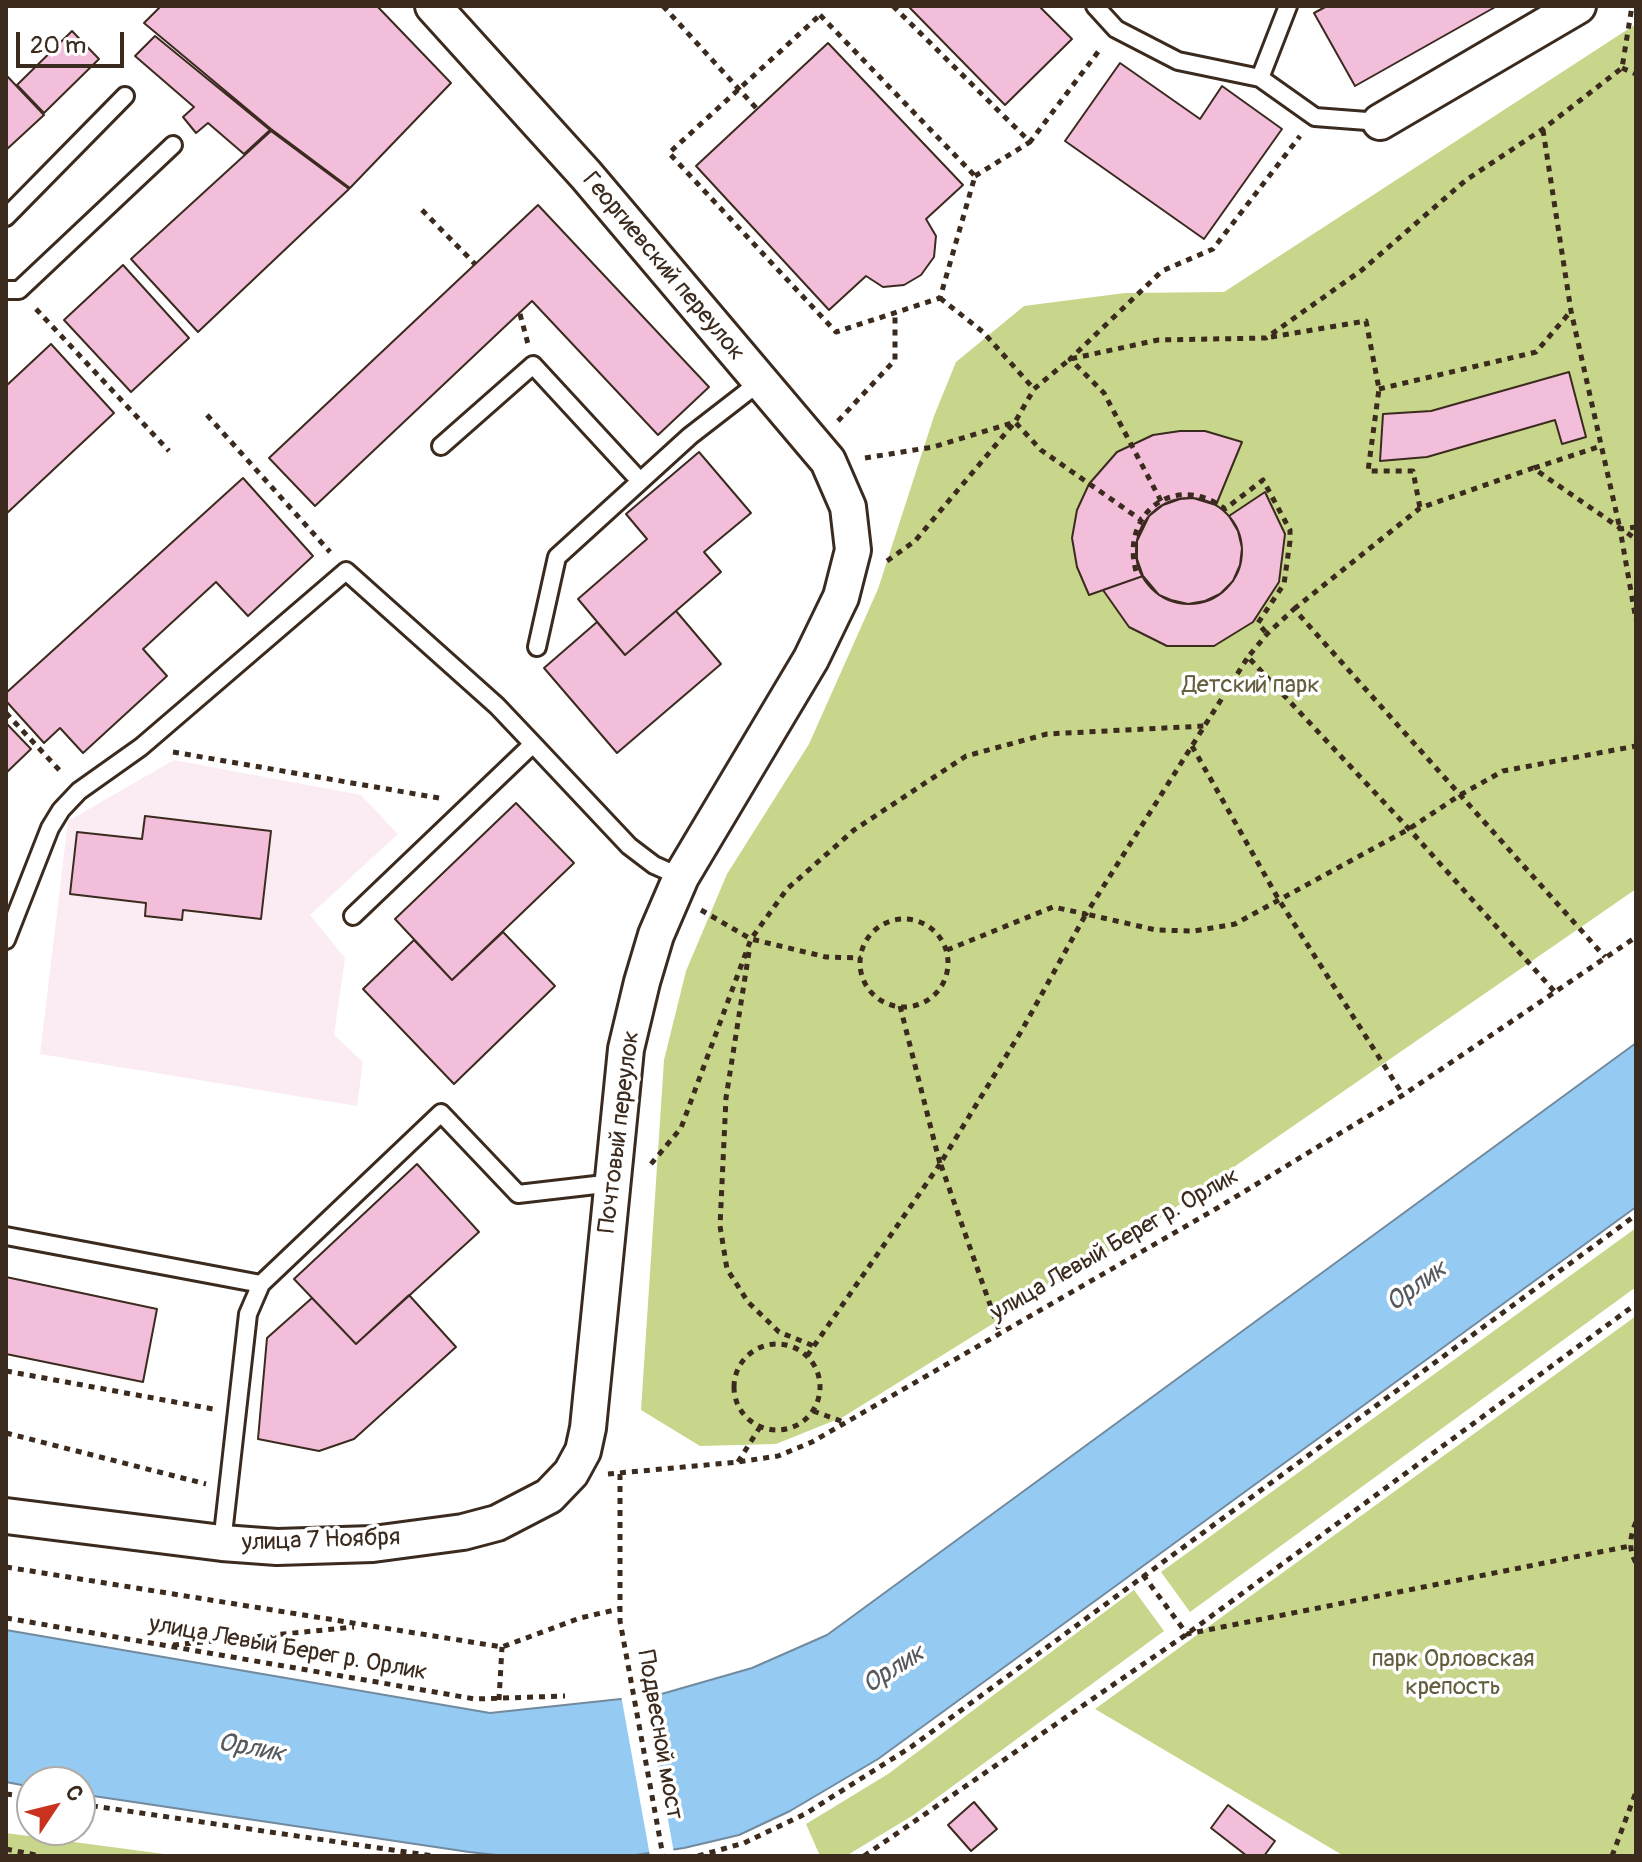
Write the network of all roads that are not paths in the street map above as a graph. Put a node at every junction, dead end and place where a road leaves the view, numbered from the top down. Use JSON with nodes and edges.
{"nodes":[{"id":1,"x":433,"y":6,"type":"edge"},
{"id":2,"x":1095,"y":6,"type":"edge"},
{"id":3,"x":1288,"y":6,"type":"edge"},
{"id":4,"x":1578,"y":6,"type":"edge"},
{"id":5,"x":1260,"y":78,"type":"junction"},
{"id":6,"x":125,"y":96,"type":"dead end"},
{"id":7,"x":1380,"y":122,"type":"joint"},
{"id":8,"x":173,"y":145,"type":"dead end"},
{"id":9,"x":6,"y":217,"type":"edge"},
{"id":10,"x":12,"y":290,"type":"edge"},
{"id":11,"x":761,"y":381,"type":"junction"},
{"id":12,"x":441,"y":446,"type":"dead end"},
{"id":13,"x":640,"y":481,"type":"junction"},
{"id":14,"x":867,"y":558,"type":"joint"},
{"id":15,"x":537,"y":647,"type":"dead end"},
{"id":16,"x":533,"y":744,"type":"junction"},
{"id":17,"x":688,"y":891,"type":"junction"},
{"id":18,"x":353,"y":916,"type":"dead end"},
{"id":19,"x":6,"y":940,"type":"edge"},
{"id":20,"x":613,"y":1183,"type":"junction"},
{"id":21,"x":6,"y":1236,"type":"edge"},
{"id":22,"x":261,"y":1284,"type":"junction"},
{"id":23,"x":571,"y":1473,"type":"joint"},
{"id":24,"x":6,"y":1516,"type":"edge"},
{"id":25,"x":222,"y":1543,"type":"junction"}],
"edges":[{"from":1,"to":11,"type":"street","name":"Георгиевский переулок"},
{"from":2,"to":5,"type":"lane"},
{"from":3,"to":5,"type":"lane"},
{"from":4,"to":7,"type":"street"},
{"from":5,"to":7,"type":"lane"},
{"from":6,"to":9,"type":"lane"},
{"from":8,"to":10,"type":"lane"},
{"from":11,"to":13,"type":"lane"},
{"from":11,"to":14,"type":"street","name":"Георгиевский переулок"},
{"from":12,"to":13,"type":"lane"},
{"from":13,"to":15,"type":"lane"},
{"from":14,"to":17,"type":"street","name":"Почтовый переулок"},
{"from":16,"to":17,"type":"lane"},
{"from":16,"to":18,"type":"lane"},
{"from":16,"to":19,"type":"lane"},
{"from":17,"to":20,"type":"street","name":"Почтовый переулок"},
{"from":20,"to":22,"type":"lane"},
{"from":20,"to":23,"type":"street","name":"Почтовый переулок"},
{"from":21,"to":22,"type":"lane"},
{"from":22,"to":25,"type":"lane"},
{"from":23,"to":25,"type":"street","name":"улица 7 Ноября"},
{"from":24,"to":25,"type":"street","name":"улица 7 Ноября"}]}
